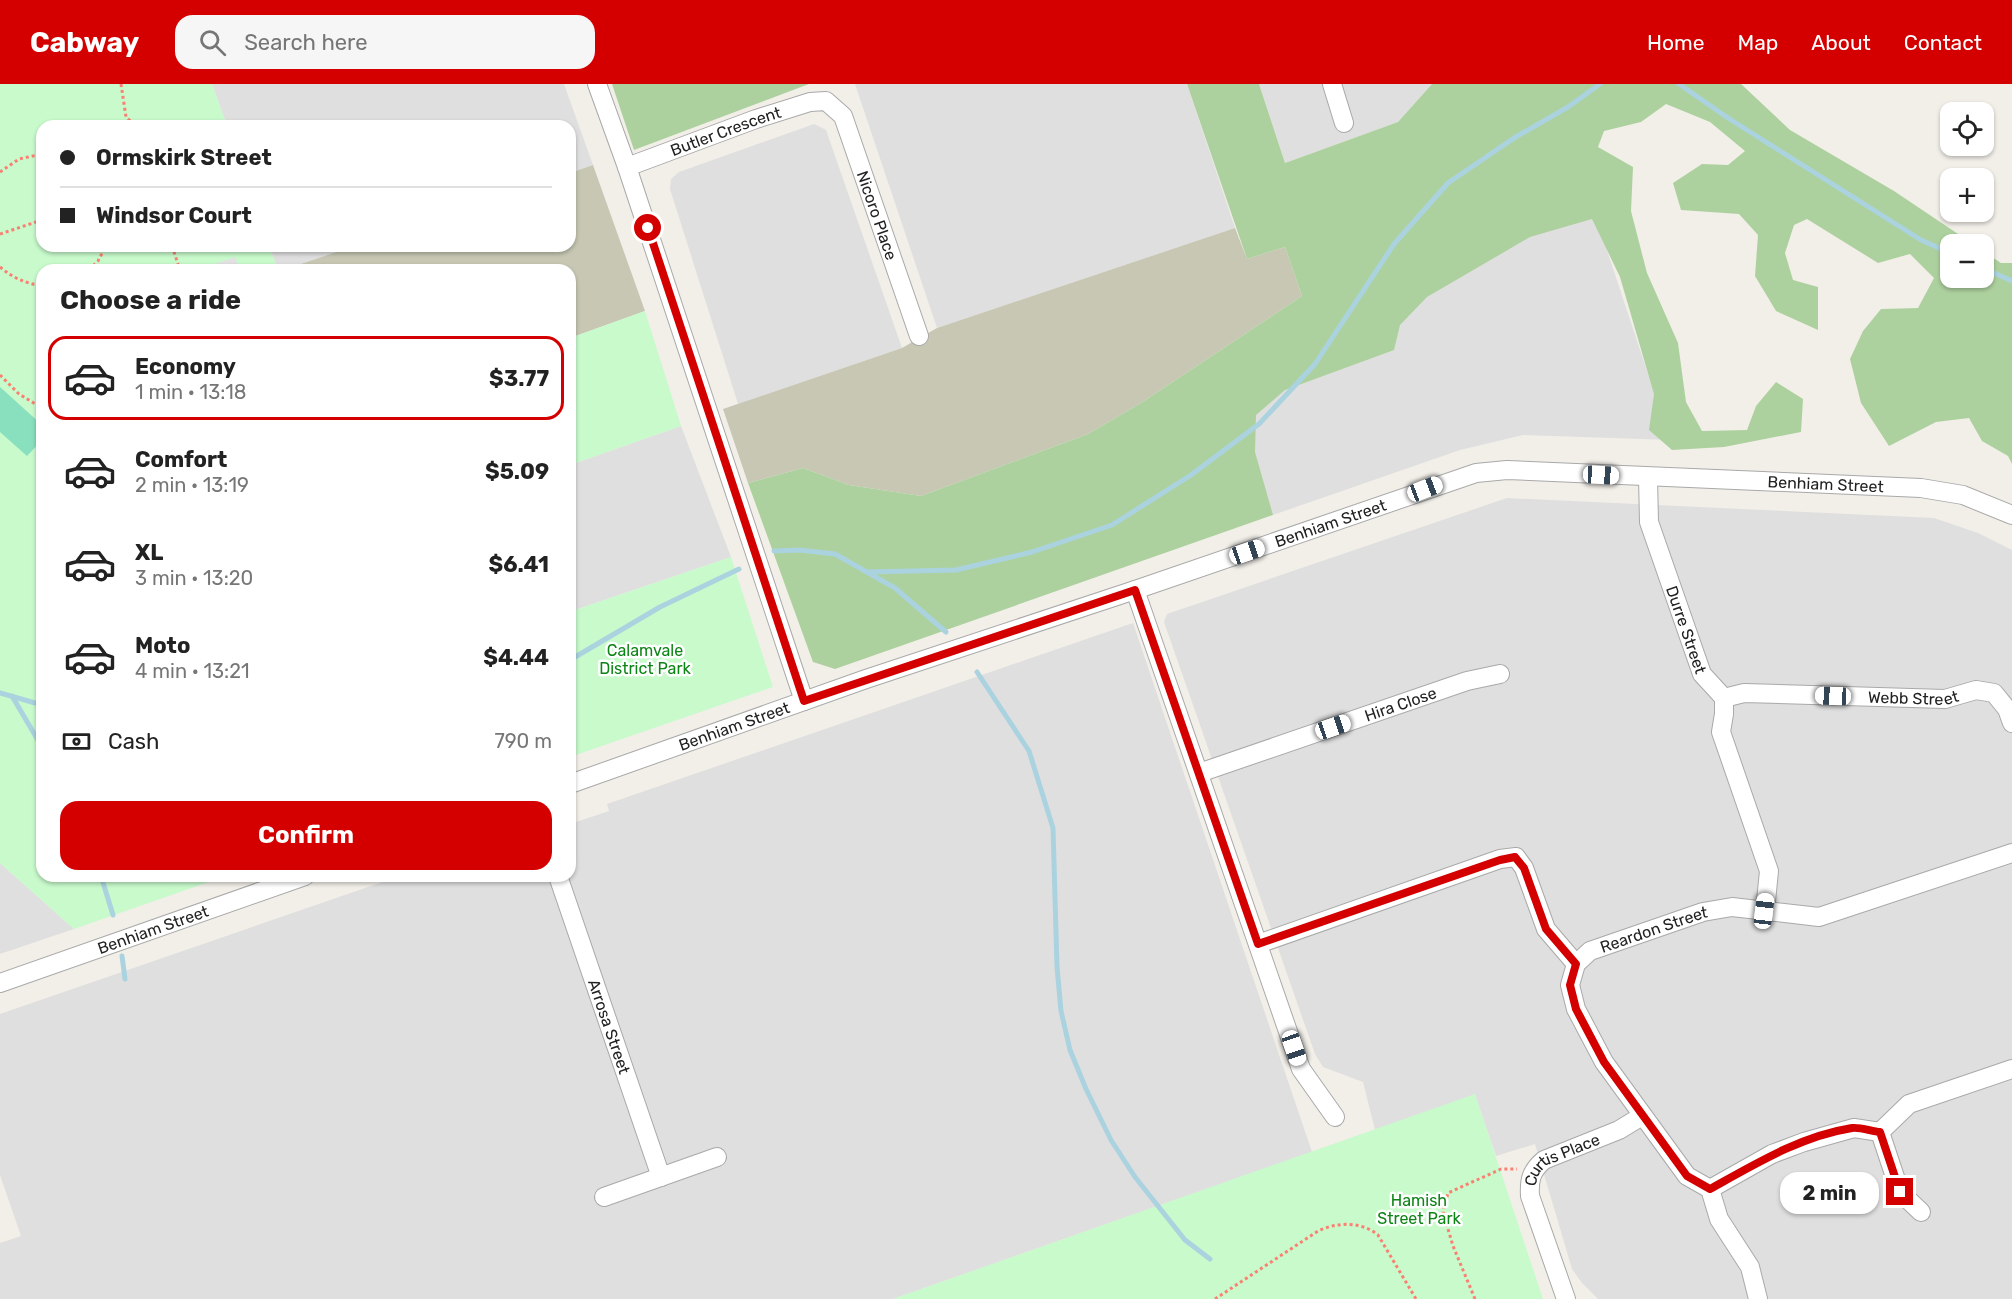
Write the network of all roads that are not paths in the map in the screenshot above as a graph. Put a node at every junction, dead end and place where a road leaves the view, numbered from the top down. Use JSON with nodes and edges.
{"nodes":[{"id":1,"x":597,"y":84,"type":"edge"},
{"id":2,"x":1332,"y":84,"type":"edge"},
{"id":3,"x":826,"y":101,"type":"joint"},
{"id":4,"x":1344,"y":123,"type":"dead end"},
{"id":5,"x":627,"y":167,"type":"junction"},
{"id":6,"x":919,"y":336,"type":"dead end"},
{"id":7,"x":1648,"y":477,"type":"junction"},
{"id":8,"x":2012,"y":515,"type":"edge"},
{"id":9,"x":1135,"y":590,"type":"junction"},
{"id":10,"x":1500,"y":674,"type":"dead end"},
{"id":11,"x":1724,"y":698,"type":"junction"},
{"id":12,"x":804,"y":701,"type":"junction"},
{"id":13,"x":2012,"y":723,"type":"edge"},
{"id":14,"x":1199,"y":773,"type":"junction"},
{"id":15,"x":576,"y":782,"type":"edge"},
{"id":16,"x":2012,"y":852,"type":"edge"},
{"id":17,"x":288,"y":882,"type":"edge"},
{"id":18,"x":560,"y":882,"type":"edge"},
{"id":19,"x":1764,"y":911,"type":"junction"},
{"id":20,"x":1258,"y":944,"type":"junction"},
{"id":21,"x":1576,"y":964,"type":"junction"},
{"id":22,"x":0,"y":983,"type":"edge"},
{"id":23,"x":2012,"y":1069,"type":"edge"},
{"id":24,"x":1642,"y":1116,"type":"junction"},
{"id":25,"x":1335,"y":1117,"type":"dead end"},
{"id":26,"x":1880,"y":1132,"type":"junction"},
{"id":27,"x":717,"y":1157,"type":"dead end"},
{"id":28,"x":661,"y":1177,"type":"junction"},
{"id":29,"x":1710,"y":1189,"type":"junction"},
{"id":30,"x":604,"y":1197,"type":"dead end"},
{"id":31,"x":1921,"y":1212,"type":"dead end"},
{"id":32,"x":1566,"y":1299,"type":"edge"},
{"id":33,"x":1758,"y":1299,"type":"edge"}],
"edges":[{"from":1,"to":5,"type":"street"},
{"from":2,"to":4,"type":"street"},
{"from":3,"to":5,"type":"street","name":"Butler Crescent"},
{"from":3,"to":6,"type":"street","name":"Nicoro Place"},
{"from":5,"to":12,"type":"street"},
{"from":7,"to":8,"type":"street","name":"Benhiam Street"},
{"from":7,"to":9,"type":"street","name":"Benhiam Street"},
{"from":7,"to":11,"type":"street","name":"Durre Street"},
{"from":9,"to":12,"type":"street","name":"Benhiam Street"},
{"from":9,"to":14,"type":"street"},
{"from":10,"to":14,"type":"street","name":"Hira Close"},
{"from":11,"to":13,"type":"street","name":"Webb Street"},
{"from":11,"to":19,"type":"street"},
{"from":12,"to":15,"type":"street","name":"Benhiam Street"},
{"from":14,"to":20,"type":"street"},
{"from":16,"to":19,"type":"street","name":"Reardon Street"},
{"from":17,"to":22,"type":"street","name":"Benhiam Street"},
{"from":18,"to":28,"type":"street","name":"Arrosa Street"},
{"from":19,"to":21,"type":"street","name":"Reardon Street"},
{"from":20,"to":21,"type":"street"},
{"from":20,"to":25,"type":"street"},
{"from":21,"to":24,"type":"street"},
{"from":23,"to":26,"type":"street"},
{"from":24,"to":29,"type":"street"},
{"from":24,"to":32,"type":"street","name":"Curtis Place"},
{"from":26,"to":29,"type":"street"},
{"from":26,"to":31,"type":"street"},
{"from":27,"to":28,"type":"street"},
{"from":28,"to":30,"type":"street"},
{"from":29,"to":33,"type":"street"}]}
